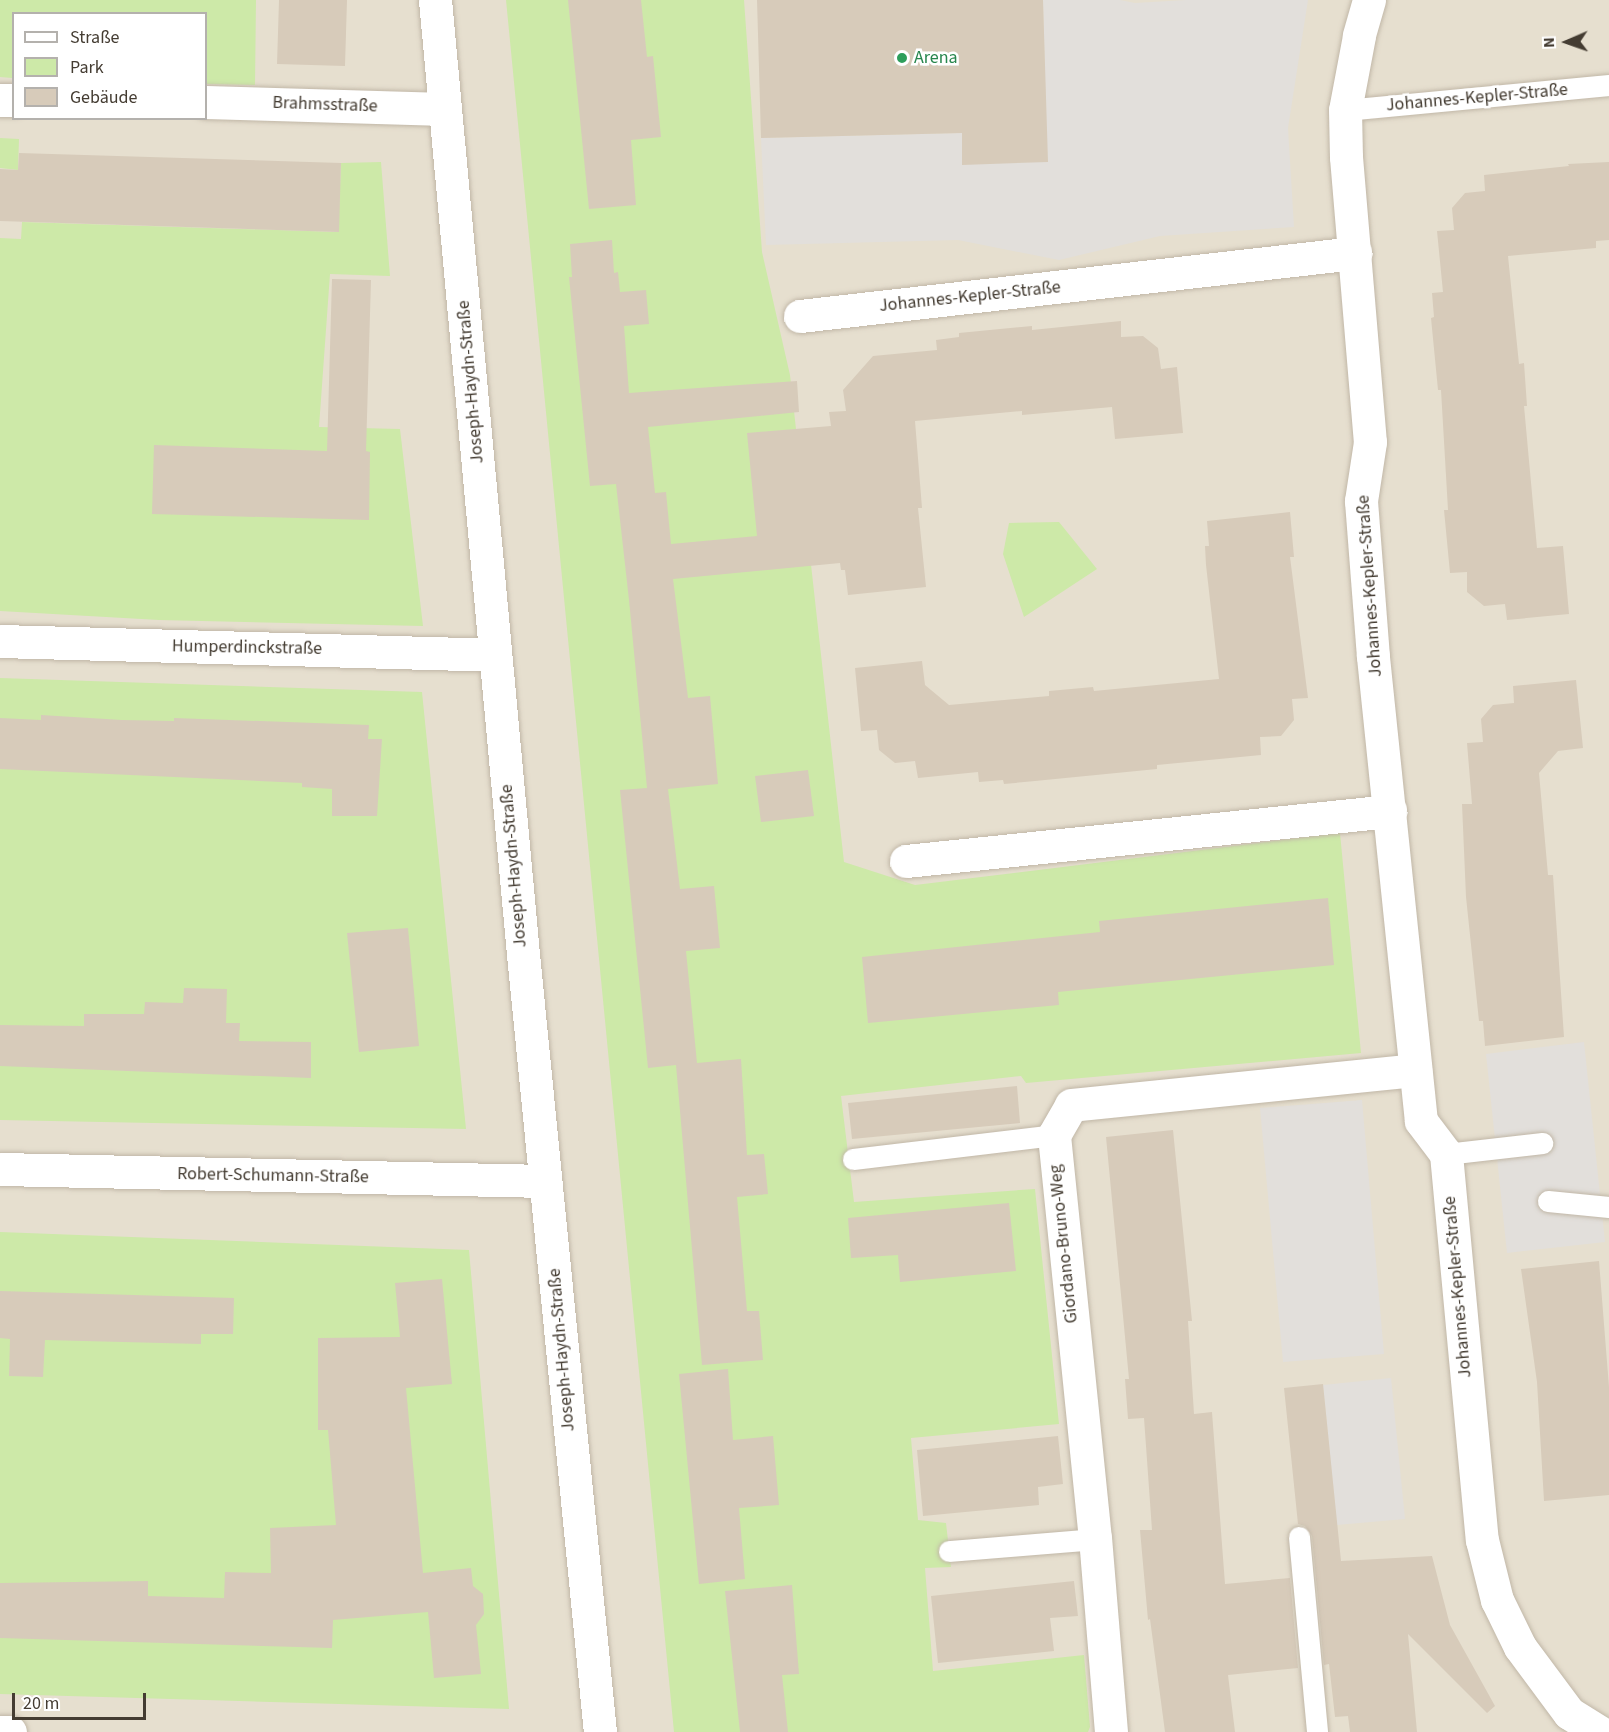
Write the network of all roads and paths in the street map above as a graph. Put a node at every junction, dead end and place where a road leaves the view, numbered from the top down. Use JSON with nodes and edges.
{"nodes":[{"id":1,"x":435,"y":0,"type":"edge"},
{"id":2,"x":1370,"y":0,"type":"edge"},
{"id":3,"x":1609,"y":85,"type":"edge"},
{"id":4,"x":207,"y":102,"type":"edge"},
{"id":5,"x":445,"y":109,"type":"junction"},
{"id":6,"x":1346,"y":110,"type":"junction"},
{"id":7,"x":1355,"y":253,"type":"junction"},
{"id":8,"x":800,"y":316,"type":"dead end"},
{"id":9,"x":0,"y":641,"type":"edge"},
{"id":10,"x":495,"y":655,"type":"junction"},
{"id":11,"x":1390,"y":811,"type":"junction"},
{"id":12,"x":906,"y":861,"type":"dead end"},
{"id":13,"x":1415,"y":1070,"type":"junction"},
{"id":14,"x":1054,"y":1135,"type":"junction"},
{"id":15,"x":1542,"y":1143,"type":"dead end"},
{"id":16,"x":1446,"y":1154,"type":"junction"},
{"id":17,"x":853,"y":1159,"type":"dead end"},
{"id":18,"x":0,"y":1169,"type":"edge"},
{"id":19,"x":546,"y":1181,"type":"junction"},
{"id":20,"x":1548,"y":1200,"type":"dead end"},
{"id":21,"x":1607,"y":1209,"type":"edge"},
{"id":22,"x":1299,"y":1537,"type":"dead end"},
{"id":23,"x":1095,"y":1539,"type":"junction"},
{"id":24,"x":949,"y":1551,"type":"dead end"},
{"id":25,"x":1560,"y":1723,"type":"edge"},
{"id":26,"x":0,"y":1732,"type":"edge"},
{"id":27,"x":10,"y":1732,"type":"edge"},
{"id":28,"x":600,"y":1732,"type":"edge"},
{"id":29,"x":1112,"y":1732,"type":"edge"},
{"id":30,"x":1317,"y":1732,"type":"edge"},
{"id":31,"x":1600,"y":1732,"type":"edge"}],
"edges":[{"from":1,"to":5,"type":"street","name":"Joseph-Haydn-Straße"},
{"from":2,"to":6,"type":"street","name":"Johannes-Kepler-Straße"},
{"from":3,"to":6,"type":"lane","name":"Johannes-Kepler-Straße"},
{"from":4,"to":5,"type":"street","name":"Brahmsstraße"},
{"from":5,"to":10,"type":"street","name":"Joseph-Haydn-Straße"},
{"from":6,"to":7,"type":"street","name":"Johannes-Kepler-Straße"},
{"from":7,"to":8,"type":"street","name":"Johannes-Kepler-Straße"},
{"from":7,"to":11,"type":"street","name":"Johannes-Kepler-Straße"},
{"from":9,"to":10,"type":"street","name":"Humperdinckstraße"},
{"from":10,"to":19,"type":"street","name":"Joseph-Haydn-Straße"},
{"from":11,"to":12,"type":"street"},
{"from":11,"to":13,"type":"street","name":"Johannes-Kepler-Straße"},
{"from":13,"to":14,"type":"street"},
{"from":13,"to":16,"type":"street","name":"Johannes-Kepler-Straße"},
{"from":14,"to":17,"type":"lane"},
{"from":14,"to":23,"type":"street","name":"Giordano-Bruno-Weg"},
{"from":15,"to":16,"type":"lane"},
{"from":16,"to":25,"type":"street","name":"Johannes-Kepler-Straße"},
{"from":18,"to":19,"type":"street","name":"Robert-Schumann-Straße"},
{"from":19,"to":28,"type":"street","name":"Joseph-Haydn-Straße"},
{"from":20,"to":21,"type":"lane"},
{"from":22,"to":30,"type":"lane"},
{"from":23,"to":24,"type":"lane"},
{"from":23,"to":29,"type":"street","name":"Giordano-Bruno-Weg"},
{"from":25,"to":31,"type":"street","name":"Johannes-Kepler-Straße"},
{"from":26,"to":27,"type":"street"}]}
